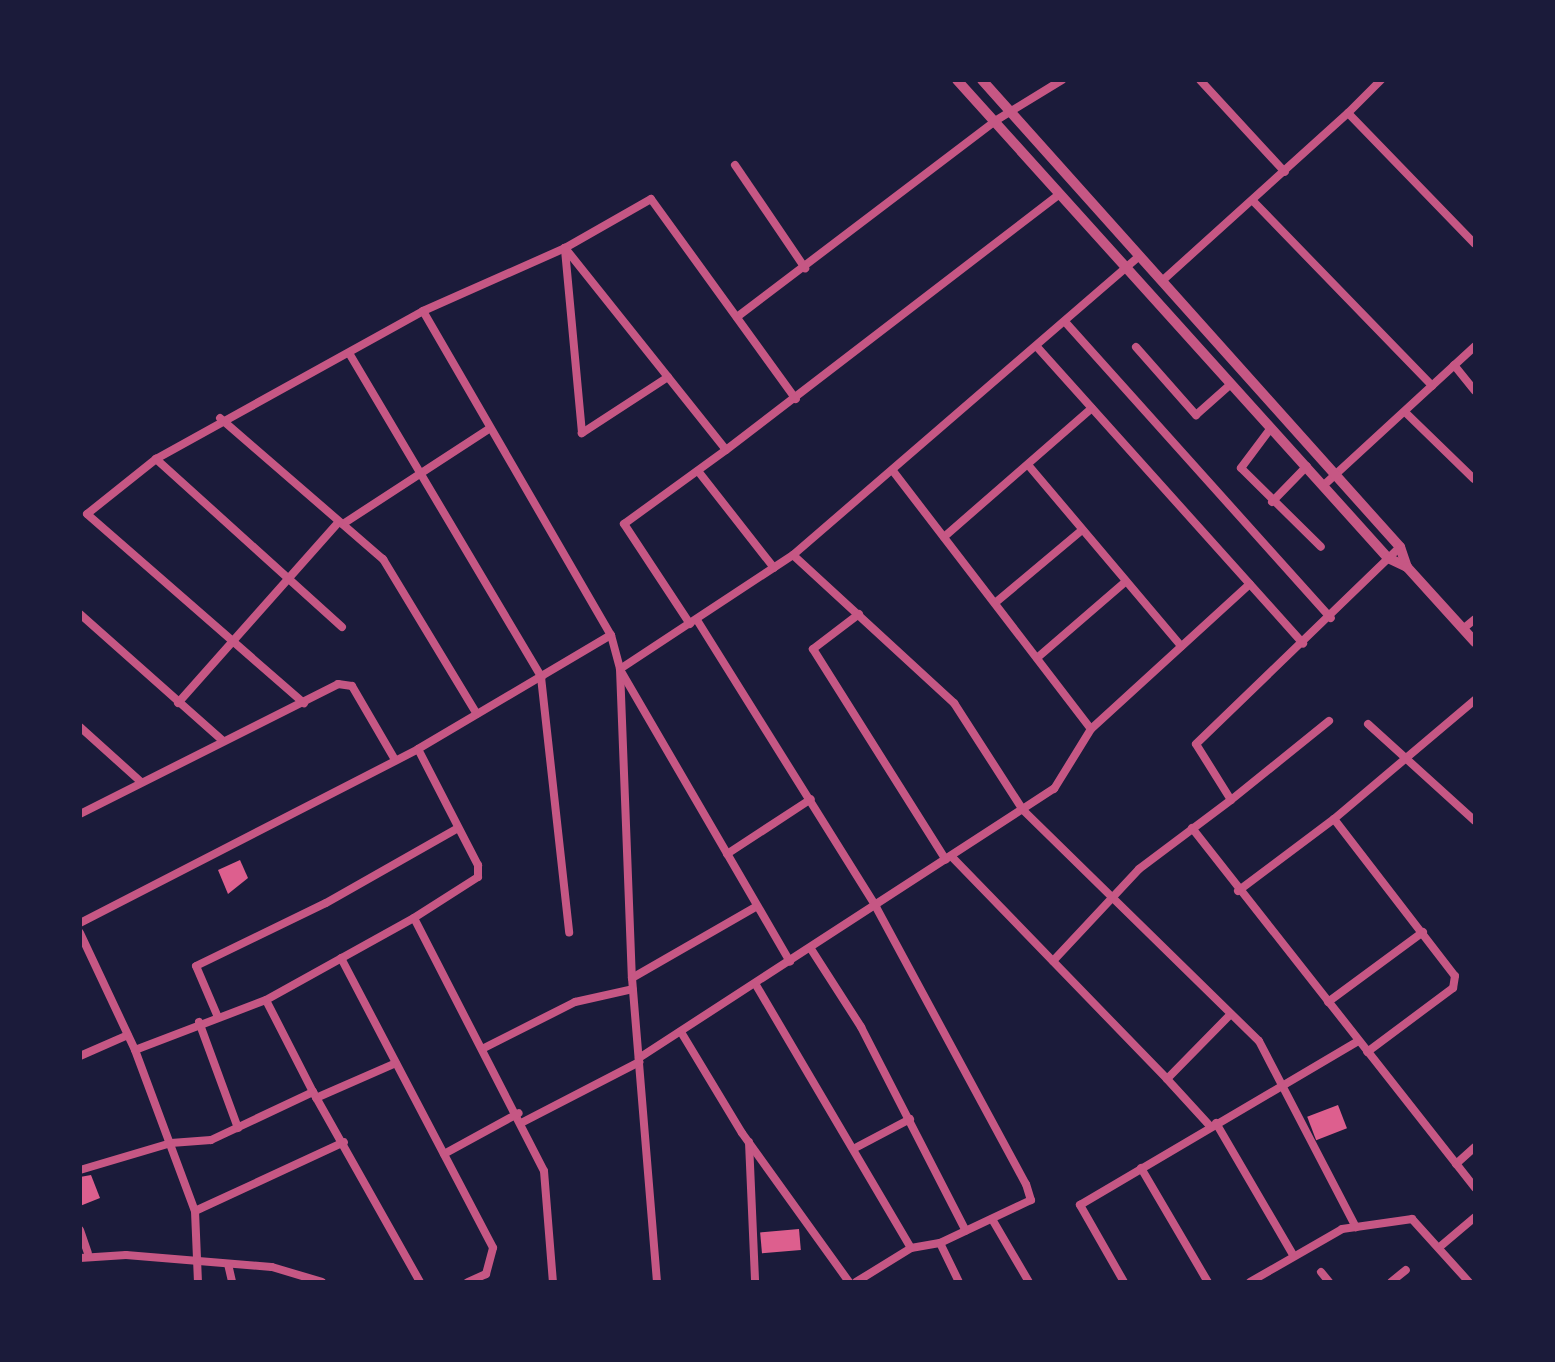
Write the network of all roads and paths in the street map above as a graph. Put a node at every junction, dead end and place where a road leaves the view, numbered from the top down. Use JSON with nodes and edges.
{"nodes":[{"id":1,"x":957,"y":80,"type":"edge"},
{"id":2,"x":982,"y":80,"type":"edge"},
{"id":3,"x":1062,"y":80,"type":"edge"},
{"id":4,"x":1200,"y":80,"type":"edge"},
{"id":5,"x":1381,"y":80,"type":"edge"},
{"id":6,"x":1010,"y":110,"type":"junction"},
{"id":7,"x":1348,"y":113,"type":"junction"},
{"id":8,"x":995,"y":121,"type":"junction"},
{"id":9,"x":735,"y":165,"type":"dead end"},
{"id":10,"x":1285,"y":172,"type":"junction"},
{"id":11,"x":1060,"y":194,"type":"junction"},
{"id":12,"x":1254,"y":202,"type":"junction"},
{"id":13,"x":1475,"y":244,"type":"edge"},
{"id":14,"x":566,"y":248,"type":"junction"},
{"id":15,"x":1140,"y":256,"type":"junction"},
{"id":16,"x":1126,"y":267,"type":"junction"},
{"id":17,"x":805,"y":268,"type":"junction"},
{"id":18,"x":1162,"y":281,"type":"junction"},
{"id":19,"x":424,"y":311,"type":"junction"},
{"id":20,"x":737,"y":317,"type":"junction"},
{"id":21,"x":1067,"y":324,"type":"junction"},
{"id":22,"x":1475,"y":346,"type":"edge"},
{"id":23,"x":1136,"y":347,"type":"dead end"},
{"id":24,"x":1038,"y":348,"type":"junction"},
{"id":25,"x":349,"y":353,"type":"junction"},
{"id":26,"x":1454,"y":366,"type":"junction"},
{"id":27,"x":668,"y":377,"type":"junction"},
{"id":28,"x":1231,"y":384,"type":"junction"},
{"id":29,"x":1432,"y":386,"type":"junction"},
{"id":30,"x":1475,"y":391,"type":"edge"},
{"id":31,"x":796,"y":399,"type":"junction"},
{"id":32,"x":1092,"y":408,"type":"junction"},
{"id":33,"x":1405,"y":412,"type":"junction"},
{"id":34,"x":220,"y":418,"type":"junction"},
{"id":35,"x":1272,"y":428,"type":"junction"},
{"id":36,"x":487,"y":430,"type":"junction"},
{"id":37,"x":726,"y":450,"type":"junction"},
{"id":38,"x":156,"y":459,"type":"junction"},
{"id":39,"x":1029,"y":466,"type":"junction"},
{"id":40,"x":1307,"y":466,"type":"junction"},
{"id":41,"x":698,"y":471,"type":"junction"},
{"id":42,"x":893,"y":471,"type":"junction"},
{"id":43,"x":418,"y":472,"type":"junction"},
{"id":44,"x":1336,"y":474,"type":"junction"},
{"id":45,"x":1474,"y":479,"type":"edge"},
{"id":46,"x":1324,"y":485,"type":"junction"},
{"id":47,"x":1272,"y":502,"type":"junction"},
{"id":48,"x":83,"y":516,"type":"edge"},
{"id":49,"x":340,"y":523,"type":"junction"},
{"id":50,"x":1082,"y":530,"type":"junction"},
{"id":51,"x":944,"y":537,"type":"junction"},
{"id":52,"x":1321,"y":547,"type":"dead end"},
{"id":53,"x":1400,"y":547,"type":"junction"},
{"id":54,"x":793,"y":555,"type":"junction"},
{"id":55,"x":1388,"y":558,"type":"junction"},
{"id":56,"x":1407,"y":567,"type":"junction"},
{"id":57,"x":774,"y":568,"type":"junction"},
{"id":58,"x":288,"y":579,"type":"junction"},
{"id":59,"x":1126,"y":582,"type":"junction"},
{"id":60,"x":1250,"y":584,"type":"junction"},
{"id":61,"x":995,"y":603,"type":"junction"},
{"id":62,"x":859,"y":614,"type":"junction"},
{"id":63,"x":81,"y":616,"type":"edge"},
{"id":64,"x":1330,"y":618,"type":"junction"},
{"id":65,"x":1475,"y":619,"type":"edge"},
{"id":66,"x":694,"y":622,"type":"junction"},
{"id":67,"x":342,"y":627,"type":"dead end"},
{"id":68,"x":1464,"y":628,"type":"junction"},
{"id":69,"x":611,"y":635,"type":"junction"},
{"id":70,"x":235,"y":636,"type":"junction"},
{"id":71,"x":1475,"y":642,"type":"edge"},
{"id":72,"x":1304,"y":643,"type":"junction"},
{"id":73,"x":1181,"y":646,"type":"junction"},
{"id":74,"x":1037,"y":658,"type":"junction"},
{"id":75,"x":620,"y":669,"type":"junction"},
{"id":76,"x":540,"y":677,"type":"junction"},
{"id":77,"x":1475,"y":700,"type":"edge"},
{"id":78,"x":178,"y":702,"type":"junction"},
{"id":79,"x":304,"y":702,"type":"junction"},
{"id":80,"x":477,"y":714,"type":"junction"},
{"id":81,"x":1330,"y":722,"type":"dead end"},
{"id":82,"x":1368,"y":724,"type":"dead end"},
{"id":83,"x":80,"y":726,"type":"edge"},
{"id":84,"x":1090,"y":729,"type":"junction"},
{"id":85,"x":223,"y":742,"type":"junction"},
{"id":86,"x":418,"y":748,"type":"junction"},
{"id":87,"x":1409,"y":757,"type":"junction"},
{"id":88,"x":395,"y":760,"type":"junction"},
{"id":89,"x":141,"y":782,"type":"junction"},
{"id":90,"x":811,"y":799,"type":"junction"},
{"id":91,"x":1232,"y":800,"type":"junction"},
{"id":92,"x":1023,"y":810,"type":"junction"},
{"id":93,"x":80,"y":814,"type":"edge"},
{"id":94,"x":1334,"y":819,"type":"junction"},
{"id":95,"x":1475,"y":821,"type":"edge"},
{"id":96,"x":458,"y":828,"type":"junction"},
{"id":97,"x":1192,"y":828,"type":"junction"},
{"id":98,"x":727,"y":854,"type":"junction"},
{"id":99,"x":949,"y":858,"type":"junction"},
{"id":100,"x":1238,"y":892,"type":"junction"},
{"id":101,"x":1114,"y":899,"type":"junction"},
{"id":102,"x":757,"y":906,"type":"junction"},
{"id":103,"x":876,"y":907,"type":"junction"},
{"id":104,"x":414,"y":918,"type":"junction"},
{"id":105,"x":80,"y":923,"type":"edge"},
{"id":106,"x":569,"y":932,"type":"dead end"},
{"id":107,"x":1424,"y":932,"type":"junction"},
{"id":108,"x":80,"y":933,"type":"edge"},
{"id":109,"x":811,"y":949,"type":"junction"},
{"id":110,"x":341,"y":958,"type":"junction"},
{"id":111,"x":1053,"y":961,"type":"junction"},
{"id":112,"x":790,"y":962,"type":"junction"},
{"id":113,"x":632,"y":978,"type":"junction"},
{"id":114,"x":756,"y":985,"type":"junction"},
{"id":115,"x":633,"y":989,"type":"junction"},
{"id":116,"x":266,"y":1000,"type":"junction"},
{"id":117,"x":1328,"y":1002,"type":"junction"},
{"id":118,"x":217,"y":1015,"type":"junction"},
{"id":119,"x":1230,"y":1015,"type":"junction"},
{"id":120,"x":199,"y":1022,"type":"junction"},
{"id":121,"x":681,"y":1032,"type":"junction"},
{"id":122,"x":128,"y":1035,"type":"junction"},
{"id":123,"x":1358,"y":1041,"type":"junction"},
{"id":124,"x":484,"y":1048,"type":"junction"},
{"id":125,"x":135,"y":1050,"type":"junction"},
{"id":126,"x":1367,"y":1052,"type":"junction"},
{"id":127,"x":80,"y":1056,"type":"edge"},
{"id":128,"x":639,"y":1060,"type":"junction"},
{"id":129,"x":396,"y":1063,"type":"junction"},
{"id":130,"x":1167,"y":1079,"type":"junction"},
{"id":131,"x":1280,"y":1086,"type":"junction"},
{"id":132,"x":315,"y":1095,"type":"junction"},
{"id":133,"x":521,"y":1118,"type":"junction"},
{"id":134,"x":910,"y":1119,"type":"junction"},
{"id":135,"x":1213,"y":1124,"type":"junction"},
{"id":136,"x":238,"y":1128,"type":"junction"},
{"id":137,"x":344,"y":1142,"type":"junction"},
{"id":138,"x":749,"y":1142,"type":"junction"},
{"id":139,"x":172,"y":1143,"type":"junction"},
{"id":140,"x":1475,"y":1146,"type":"edge"},
{"id":141,"x":857,"y":1148,"type":"junction"},
{"id":142,"x":444,"y":1154,"type":"junction"},
{"id":143,"x":1456,"y":1164,"type":"junction"},
{"id":144,"x":1141,"y":1168,"type":"junction"},
{"id":145,"x":80,"y":1170,"type":"edge"},
{"id":146,"x":1475,"y":1188,"type":"edge"},
{"id":147,"x":195,"y":1211,"type":"junction"},
{"id":148,"x":1475,"y":1217,"type":"edge"},
{"id":149,"x":992,"y":1218,"type":"junction"},
{"id":150,"x":1356,"y":1227,"type":"junction"},
{"id":151,"x":80,"y":1230,"type":"edge"},
{"id":152,"x":966,"y":1231,"type":"junction"},
{"id":153,"x":940,"y":1243,"type":"junction"},
{"id":154,"x":1442,"y":1246,"type":"junction"},
{"id":155,"x":911,"y":1248,"type":"junction"},
{"id":156,"x":1292,"y":1252,"type":"junction"},
{"id":157,"x":84,"y":1256,"type":"edge"},
{"id":158,"x":199,"y":1262,"type":"junction"},
{"id":159,"x":228,"y":1264,"type":"junction"},
{"id":160,"x":1406,"y":1270,"type":"dead end"},
{"id":161,"x":1321,"y":1272,"type":"dead end"},
{"id":162,"x":198,"y":1282,"type":"edge"},
{"id":163,"x":232,"y":1282,"type":"edge"},
{"id":164,"x":322,"y":1282,"type":"edge"},
{"id":165,"x":420,"y":1282,"type":"edge"},
{"id":166,"x":468,"y":1282,"type":"edge"},
{"id":167,"x":552,"y":1282,"type":"edge"},
{"id":168,"x":657,"y":1282,"type":"edge"},
{"id":169,"x":755,"y":1282,"type":"edge"},
{"id":170,"x":852,"y":1282,"type":"edge"},
{"id":171,"x":959,"y":1282,"type":"edge"},
{"id":172,"x":1029,"y":1282,"type":"edge"},
{"id":173,"x":1124,"y":1282,"type":"edge"},
{"id":174,"x":1208,"y":1282,"type":"edge"},
{"id":175,"x":1250,"y":1282,"type":"edge"},
{"id":176,"x":1329,"y":1282,"type":"edge"},
{"id":177,"x":1391,"y":1282,"type":"edge"},
{"id":178,"x":1470,"y":1282,"type":"edge"}],
"edges":[{"from":1,"to":8,"type":"street"},
{"from":2,"to":6,"type":"street"},
{"from":3,"to":6,"type":"street"},
{"from":4,"to":10,"type":"street"},
{"from":5,"to":7,"type":"street"},
{"from":6,"to":8,"type":"street"},
{"from":6,"to":15,"type":"street"},
{"from":7,"to":10,"type":"street"},
{"from":7,"to":13,"type":"street"},
{"from":8,"to":11,"type":"street"},
{"from":8,"to":17,"type":"street"},
{"from":9,"to":17,"type":"street"},
{"from":10,"to":12,"type":"street"},
{"from":11,"to":16,"type":"street"},
{"from":11,"to":31,"type":"street"},
{"from":12,"to":18,"type":"street"},
{"from":12,"to":29,"type":"street"},
{"from":14,"to":19,"type":"street"},
{"from":14,"to":20,"type":"street"},
{"from":14,"to":27,"type":"street"},
{"from":14,"to":27,"type":"street"},
{"from":15,"to":16,"type":"street"},
{"from":15,"to":18,"type":"street"},
{"from":16,"to":21,"type":"street"},
{"from":16,"to":28,"type":"street"},
{"from":17,"to":20,"type":"street"},
{"from":18,"to":44,"type":"street"},
{"from":19,"to":25,"type":"street"},
{"from":19,"to":36,"type":"street"},
{"from":20,"to":31,"type":"street"},
{"from":21,"to":24,"type":"street"},
{"from":21,"to":64,"type":"street"},
{"from":22,"to":26,"type":"street"},
{"from":23,"to":28,"type":"street"},
{"from":24,"to":32,"type":"street"},
{"from":24,"to":42,"type":"street"},
{"from":25,"to":34,"type":"street"},
{"from":25,"to":43,"type":"street"},
{"from":26,"to":29,"type":"street"},
{"from":26,"to":30,"type":"street"},
{"from":27,"to":37,"type":"street"},
{"from":28,"to":35,"type":"street"},
{"from":29,"to":33,"type":"street"},
{"from":31,"to":37,"type":"street"},
{"from":32,"to":39,"type":"street"},
{"from":32,"to":60,"type":"street"},
{"from":33,"to":44,"type":"street"},
{"from":33,"to":45,"type":"street"},
{"from":34,"to":38,"type":"street"},
{"from":34,"to":49,"type":"street"},
{"from":35,"to":40,"type":"street"},
{"from":35,"to":47,"type":"street"},
{"from":36,"to":43,"type":"street"},
{"from":36,"to":69,"type":"street"},
{"from":37,"to":41,"type":"street"},
{"from":38,"to":48,"type":"street"},
{"from":38,"to":58,"type":"street"},
{"from":39,"to":50,"type":"street"},
{"from":39,"to":51,"type":"street"},
{"from":40,"to":46,"type":"street"},
{"from":40,"to":47,"type":"street"},
{"from":41,"to":57,"type":"street"},
{"from":41,"to":66,"type":"street"},
{"from":42,"to":51,"type":"street"},
{"from":42,"to":54,"type":"street"},
{"from":43,"to":49,"type":"street"},
{"from":43,"to":76,"type":"street"},
{"from":44,"to":46,"type":"street"},
{"from":44,"to":53,"type":"street"},
{"from":46,"to":55,"type":"street"},
{"from":47,"to":52,"type":"street"},
{"from":48,"to":70,"type":"street"},
{"from":49,"to":58,"type":"street"},
{"from":49,"to":80,"type":"street"},
{"from":50,"to":59,"type":"street"},
{"from":50,"to":61,"type":"street"},
{"from":51,"to":61,"type":"street"},
{"from":53,"to":55,"type":"street"},
{"from":53,"to":56,"type":"street"},
{"from":54,"to":57,"type":"street"},
{"from":54,"to":62,"type":"street"},
{"from":55,"to":56,"type":"street"},
{"from":55,"to":64,"type":"street"},
{"from":56,"to":68,"type":"street"},
{"from":57,"to":66,"type":"street"},
{"from":58,"to":67,"type":"street"},
{"from":58,"to":70,"type":"street"},
{"from":59,"to":73,"type":"street"},
{"from":59,"to":74,"type":"street"},
{"from":60,"to":72,"type":"street"},
{"from":60,"to":73,"type":"street"},
{"from":61,"to":74,"type":"street"},
{"from":62,"to":92,"type":"street"},
{"from":62,"to":99,"type":"street"},
{"from":63,"to":78,"type":"street"},
{"from":64,"to":72,"type":"street"},
{"from":65,"to":68,"type":"street"},
{"from":66,"to":75,"type":"street"},
{"from":66,"to":90,"type":"street"},
{"from":68,"to":71,"type":"street"},
{"from":69,"to":75,"type":"street"},
{"from":69,"to":76,"type":"street"},
{"from":70,"to":78,"type":"street"},
{"from":70,"to":79,"type":"street"},
{"from":72,"to":91,"type":"street"},
{"from":73,"to":84,"type":"street"},
{"from":74,"to":84,"type":"street"},
{"from":75,"to":98,"type":"street"},
{"from":75,"to":113,"type":"street"},
{"from":76,"to":80,"type":"street"},
{"from":76,"to":106,"type":"street"},
{"from":77,"to":87,"type":"street"},
{"from":78,"to":85,"type":"street"},
{"from":79,"to":85,"type":"street"},
{"from":79,"to":88,"type":"street"},
{"from":80,"to":86,"type":"street"},
{"from":81,"to":91,"type":"street"},
{"from":82,"to":87,"type":"street"},
{"from":83,"to":89,"type":"street"},
{"from":84,"to":92,"type":"street"},
{"from":85,"to":89,"type":"street"},
{"from":86,"to":88,"type":"street"},
{"from":86,"to":96,"type":"street"},
{"from":87,"to":94,"type":"street"},
{"from":87,"to":95,"type":"street"},
{"from":88,"to":105,"type":"street"},
{"from":89,"to":93,"type":"street"},
{"from":90,"to":98,"type":"street"},
{"from":90,"to":103,"type":"street"},
{"from":91,"to":97,"type":"street"},
{"from":92,"to":99,"type":"street"},
{"from":92,"to":101,"type":"street"},
{"from":94,"to":100,"type":"street"},
{"from":94,"to":107,"type":"street"},
{"from":96,"to":104,"type":"street"},
{"from":96,"to":118,"type":"street"},
{"from":97,"to":100,"type":"street"},
{"from":97,"to":101,"type":"street"},
{"from":98,"to":102,"type":"street"},
{"from":99,"to":103,"type":"street"},
{"from":99,"to":111,"type":"street"},
{"from":100,"to":117,"type":"street"},
{"from":101,"to":111,"type":"street"},
{"from":101,"to":119,"type":"street"},
{"from":102,"to":112,"type":"street"},
{"from":102,"to":113,"type":"street"},
{"from":103,"to":109,"type":"street"},
{"from":103,"to":149,"type":"street"},
{"from":104,"to":110,"type":"street"},
{"from":104,"to":124,"type":"street"},
{"from":107,"to":117,"type":"street"},
{"from":107,"to":126,"type":"street"},
{"from":108,"to":122,"type":"street"},
{"from":109,"to":112,"type":"street"},
{"from":109,"to":134,"type":"street"},
{"from":110,"to":116,"type":"street"},
{"from":110,"to":129,"type":"street"},
{"from":111,"to":130,"type":"street"},
{"from":112,"to":114,"type":"street"},
{"from":113,"to":115,"type":"street"},
{"from":114,"to":121,"type":"street"},
{"from":114,"to":141,"type":"street"},
{"from":115,"to":124,"type":"street"},
{"from":115,"to":128,"type":"street"},
{"from":116,"to":118,"type":"street"},
{"from":116,"to":132,"type":"street"},
{"from":117,"to":123,"type":"street"},
{"from":118,"to":120,"type":"street"},
{"from":119,"to":130,"type":"street"},
{"from":119,"to":131,"type":"street"},
{"from":120,"to":125,"type":"street"},
{"from":120,"to":136,"type":"street"},
{"from":121,"to":128,"type":"street"},
{"from":121,"to":138,"type":"street"},
{"from":122,"to":125,"type":"street"},
{"from":122,"to":127,"type":"street"},
{"from":123,"to":126,"type":"street"},
{"from":123,"to":131,"type":"street"},
{"from":124,"to":133,"type":"street"},
{"from":125,"to":139,"type":"street"},
{"from":126,"to":143,"type":"street"},
{"from":128,"to":133,"type":"street"},
{"from":128,"to":168,"type":"street"},
{"from":129,"to":132,"type":"street"},
{"from":129,"to":142,"type":"street"},
{"from":130,"to":135,"type":"street"},
{"from":131,"to":135,"type":"street"},
{"from":131,"to":150,"type":"street"},
{"from":132,"to":136,"type":"street"},
{"from":132,"to":137,"type":"street"},
{"from":133,"to":142,"type":"street"},
{"from":133,"to":167,"type":"street"},
{"from":134,"to":141,"type":"street"},
{"from":134,"to":152,"type":"street"},
{"from":135,"to":144,"type":"street"},
{"from":135,"to":156,"type":"street"},
{"from":136,"to":139,"type":"street"},
{"from":137,"to":147,"type":"street"},
{"from":137,"to":165,"type":"street"},
{"from":138,"to":169,"type":"street"},
{"from":138,"to":170,"type":"street"},
{"from":139,"to":145,"type":"street"},
{"from":139,"to":147,"type":"street"},
{"from":140,"to":143,"type":"street"},
{"from":141,"to":155,"type":"street"},
{"from":142,"to":166,"type":"street"},
{"from":143,"to":146,"type":"street"},
{"from":144,"to":173,"type":"street"},
{"from":144,"to":174,"type":"street"},
{"from":147,"to":158,"type":"street"},
{"from":148,"to":154,"type":"street"},
{"from":149,"to":152,"type":"street"},
{"from":149,"to":172,"type":"street"},
{"from":150,"to":154,"type":"street"},
{"from":150,"to":156,"type":"street"},
{"from":151,"to":157,"type":"street"},
{"from":152,"to":153,"type":"street"},
{"from":153,"to":155,"type":"street"},
{"from":153,"to":171,"type":"street"},
{"from":154,"to":178,"type":"street"},
{"from":155,"to":170,"type":"street"},
{"from":156,"to":175,"type":"street"},
{"from":157,"to":158,"type":"street"},
{"from":158,"to":159,"type":"street"},
{"from":158,"to":162,"type":"street"},
{"from":159,"to":163,"type":"street"},
{"from":159,"to":164,"type":"street"},
{"from":160,"to":177,"type":"street"},
{"from":161,"to":176,"type":"street"}]}
